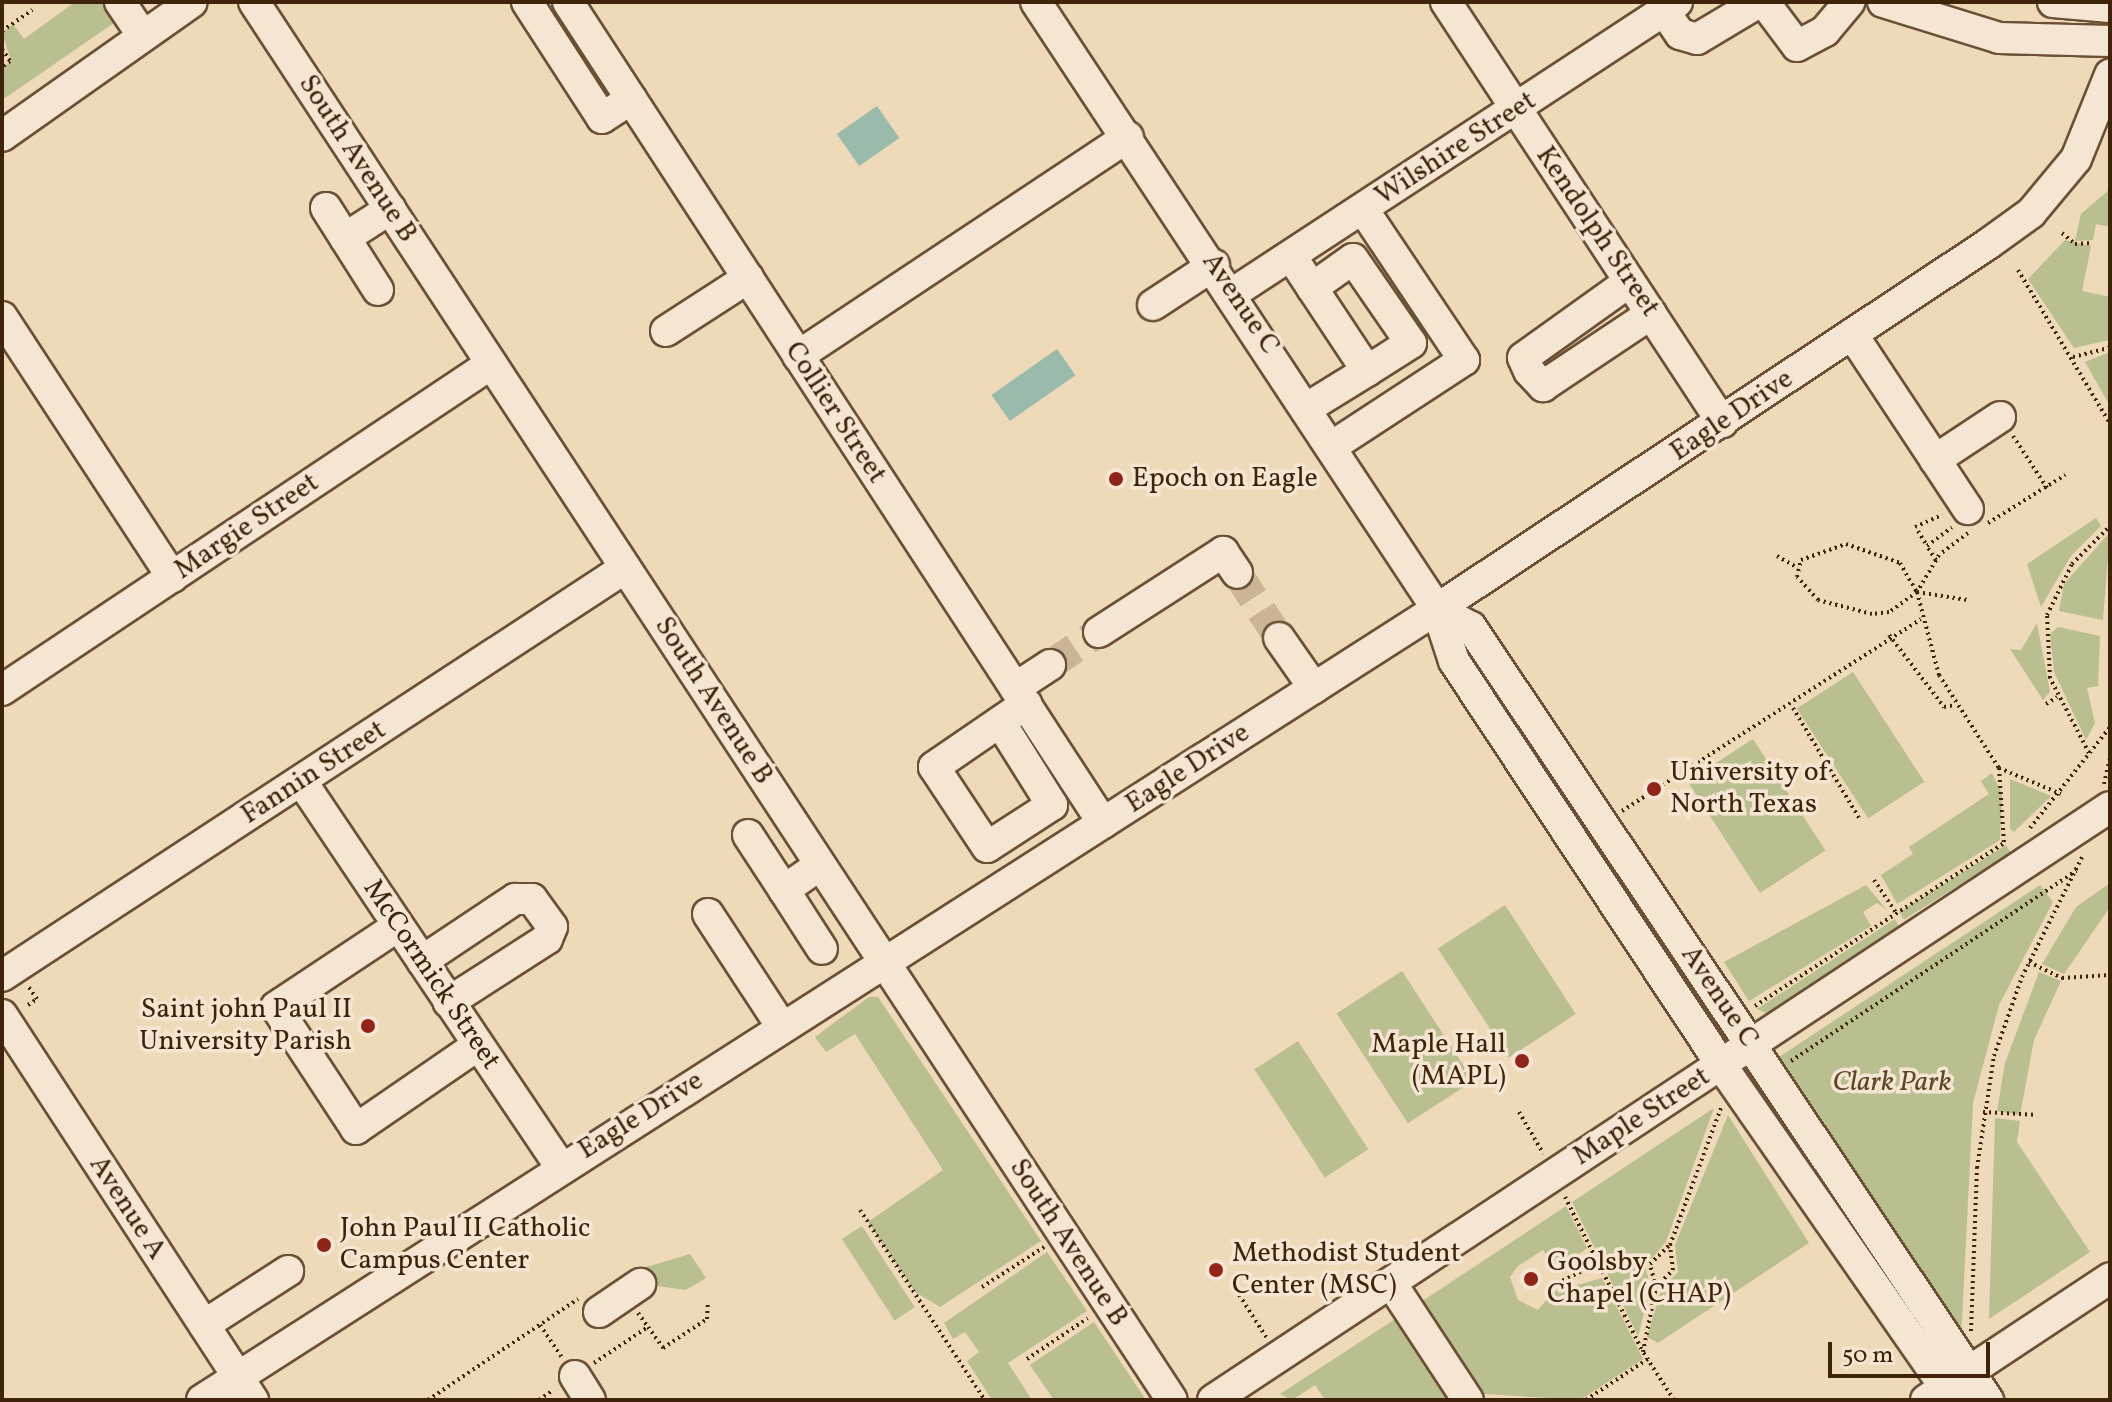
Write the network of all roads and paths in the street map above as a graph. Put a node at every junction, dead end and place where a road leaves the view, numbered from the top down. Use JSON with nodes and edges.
{"nodes":[{"id":1,"x":120,"y":2,"type":"edge"},
{"id":2,"x":192,"y":2,"type":"edge"},
{"id":3,"x":254,"y":2,"type":"edge"},
{"id":4,"x":527,"y":2,"type":"edge"},
{"id":5,"x":568,"y":2,"type":"edge"},
{"id":6,"x":1036,"y":2,"type":"edge"},
{"id":7,"x":1446,"y":2,"type":"edge"},
{"id":8,"x":1762,"y":2,"type":"edge"},
{"id":9,"x":1849,"y":2,"type":"edge"},
{"id":10,"x":1883,"y":2,"type":"edge"},
{"id":11,"x":2053,"y":2,"type":"edge"},
{"id":12,"x":1671,"y":6,"type":"edge"},
{"id":13,"x":2110,"y":7,"type":"edge"},
{"id":14,"x":32,"y":10,"type":"dead end"},
{"id":15,"x":2,"y":31,"type":"edge"},
{"id":16,"x":142,"y":35,"type":"junction"},
{"id":17,"x":2110,"y":41,"type":"edge"},
{"id":18,"x":2,"y":49,"type":"edge"},
{"id":19,"x":598,"y":49,"type":"junction"},
{"id":20,"x":2,"y":67,"type":"edge"},
{"id":21,"x":569,"y":67,"type":"junction"},
{"id":22,"x":2110,"y":75,"type":"edge"},
{"id":23,"x":631,"y":99,"type":"junction"},
{"id":24,"x":1516,"y":111,"type":"junction"},
{"id":25,"x":2,"y":136,"type":"edge"},
{"id":26,"x":1128,"y":137,"type":"junction"},
{"id":27,"x":326,"y":208,"type":"dead end"},
{"id":28,"x":390,"y":209,"type":"junction"},
{"id":29,"x":1363,"y":209,"type":"junction"},
{"id":30,"x":2062,"y":233,"type":"dead end"},
{"id":31,"x":345,"y":238,"type":"junction"},
{"id":32,"x":2092,"y":243,"type":"dead end"},
{"id":33,"x":1291,"y":256,"type":"junction"},
{"id":34,"x":1214,"y":265,"type":"junction"},
{"id":35,"x":2018,"y":270,"type":"dead end"},
{"id":36,"x":748,"y":278,"type":"junction"},
{"id":37,"x":1312,"y":288,"type":"junction"},
{"id":38,"x":1618,"y":289,"type":"junction"},
{"id":39,"x":378,"y":290,"type":"dead end"},
{"id":40,"x":1233,"y":293,"type":"junction"},
{"id":41,"x":1153,"y":305,"type":"dead end"},
{"id":42,"x":2,"y":317,"type":"edge"},
{"id":43,"x":1640,"y":322,"type":"junction"},
{"id":44,"x":666,"y":331,"type":"dead end"},
{"id":45,"x":1852,"y":334,"type":"junction"},
{"id":46,"x":2110,"y":348,"type":"edge"},
{"id":47,"x":798,"y":356,"type":"junction"},
{"id":48,"x":2073,"y":357,"type":"junction"},
{"id":49,"x":491,"y":364,"type":"junction"},
{"id":50,"x":1367,"y":371,"type":"junction"},
{"id":51,"x":1307,"y":408,"type":"junction"},
{"id":52,"x":1722,"y":422,"type":"junction"},
{"id":53,"x":2110,"y":424,"type":"edge"},
{"id":54,"x":2008,"y":429,"type":"joint"},
{"id":55,"x":1331,"y":447,"type":"junction"},
{"id":56,"x":1935,"y":460,"type":"junction"},
{"id":57,"x":2065,"y":475,"type":"dead end"},
{"id":58,"x":2047,"y":488,"type":"junction"},
{"id":59,"x":1968,"y":509,"type":"dead end"},
{"id":60,"x":2110,"y":526,"type":"edge"},
{"id":61,"x":1927,"y":546,"type":"junction"},
{"id":62,"x":1777,"y":556,"type":"dead end"},
{"id":63,"x":1936,"y":560,"type":"junction"},
{"id":64,"x":625,"y":568,"type":"junction"},
{"id":65,"x":1798,"y":568,"type":"junction"},
{"id":66,"x":1237,"y":573,"type":"tunnel mouth"},
{"id":67,"x":172,"y":577,"type":"junction"},
{"id":68,"x":1917,"y":592,"type":"junction"},
{"id":69,"x":1967,"y":600,"type":"dead end"},
{"id":70,"x":1437,"y":609,"type":"junction"},
{"id":71,"x":1921,"y":619,"type":"junction"},
{"id":72,"x":1099,"y":632,"type":"tunnel mouth"},
{"id":73,"x":1889,"y":635,"type":"junction"},
{"id":74,"x":1279,"y":638,"type":"tunnel mouth"},
{"id":75,"x":1050,"y":665,"type":"tunnel mouth"},
{"id":76,"x":1314,"y":688,"type":"junction"},
{"id":77,"x":2,"y":690,"type":"edge"},
{"id":78,"x":1020,"y":696,"type":"junction"},
{"id":79,"x":2057,"y":697,"type":"junction"},
{"id":80,"x":2046,"y":704,"type":"dead end"},
{"id":81,"x":1954,"y":705,"type":"junction"},
{"id":82,"x":1792,"y":707,"type":"junction"},
{"id":83,"x":1000,"y":722,"type":"dead end"},
{"id":84,"x":2110,"y":727,"type":"edge"},
{"id":85,"x":2089,"y":753,"type":"junction"},
{"id":86,"x":2110,"y":759,"type":"edge"},
{"id":87,"x":1999,"y":768,"type":"junction"},
{"id":88,"x":302,"y":782,"type":"junction"},
{"id":89,"x":2061,"y":794,"type":"junction"},
{"id":90,"x":1620,"y":812,"type":"dead end"},
{"id":91,"x":2102,"y":812,"type":"edge"},
{"id":92,"x":1859,"y":818,"type":"dead end"},
{"id":93,"x":1103,"y":823,"type":"junction"},
{"id":94,"x":748,"y":835,"type":"dead end"},
{"id":95,"x":2022,"y":836,"type":"dead end"},
{"id":96,"x":2012,"y":839,"type":"dead end"},
{"id":97,"x":2004,"y":843,"type":"junction"},
{"id":98,"x":820,"y":865,"type":"junction"},
{"id":99,"x":2078,"y":869,"type":"junction"},
{"id":100,"x":1874,"y":880,"type":"dead end"},
{"id":101,"x":784,"y":890,"type":"junction"},
{"id":102,"x":708,"y":914,"type":"dead end"},
{"id":103,"x":398,"y":926,"type":"junction"},
{"id":104,"x":1904,"y":926,"type":"junction"},
{"id":105,"x":822,"y":949,"type":"dead end"},
{"id":106,"x":422,"y":961,"type":"junction"},
{"id":107,"x":884,"y":962,"type":"junction"},
{"id":108,"x":2029,"y":962,"type":"junction"},
{"id":109,"x":2110,"y":975,"type":"edge"},
{"id":110,"x":15,"y":981,"type":"edge"},
{"id":111,"x":449,"y":1002,"type":"junction"},
{"id":112,"x":1751,"y":1009,"type":"dead end"},
{"id":113,"x":15,"y":1010,"type":"edge"},
{"id":114,"x":782,"y":1027,"type":"junction"},
{"id":115,"x":478,"y":1045,"type":"junction"},
{"id":116,"x":1752,"y":1045,"type":"junction"},
{"id":117,"x":1789,"y":1063,"type":"dead end"},
{"id":118,"x":1721,"y":1065,"type":"junction"},
{"id":119,"x":1724,"y":1101,"type":"dead end"},
{"id":120,"x":1519,"y":1112,"type":"dead end"},
{"id":121,"x":1983,"y":1112,"type":"junction"},
{"id":122,"x":2037,"y":1115,"type":"dead end"},
{"id":123,"x":561,"y":1167,"type":"junction"},
{"id":124,"x":1553,"y":1176,"type":"junction"},
{"id":125,"x":860,"y":1210,"type":"dead end"},
{"id":126,"x":1670,"y":1245,"type":"junction"},
{"id":127,"x":1044,"y":1246,"type":"dead end"},
{"id":128,"x":1598,"y":1263,"type":"junction"},
{"id":129,"x":288,"y":1271,"type":"dead end"},
{"id":130,"x":2110,"y":1278,"type":"edge"},
{"id":131,"x":1391,"y":1283,"type":"junction"},
{"id":132,"x":640,"y":1284,"type":"dead end"},
{"id":133,"x":1552,"y":1286,"type":"dead end"},
{"id":134,"x":982,"y":1287,"type":"dead end"},
{"id":135,"x":1656,"y":1287,"type":"junction"},
{"id":136,"x":1236,"y":1290,"type":"dead end"},
{"id":137,"x":708,"y":1301,"type":"dead end"},
{"id":138,"x":594,"y":1302,"type":"joint"},
{"id":139,"x":1091,"y":1316,"type":"dead end"},
{"id":140,"x":204,"y":1325,"type":"junction"},
{"id":141,"x":540,"y":1325,"type":"junction"},
{"id":142,"x":1268,"y":1339,"type":"dead end"},
{"id":143,"x":1970,"y":1339,"type":"dead end"},
{"id":144,"x":1643,"y":1352,"type":"junction"},
{"id":145,"x":1027,"y":1359,"type":"dead end"},
{"id":146,"x":1648,"y":1359,"type":"junction"},
{"id":147,"x":245,"y":1388,"type":"edge"},
{"id":148,"x":582,"y":1388,"type":"edge"},
{"id":149,"x":1948,"y":1390,"type":"edge"},
{"id":150,"x":202,"y":1400,"type":"edge"},
{"id":151,"x":428,"y":1400,"type":"edge"},
{"id":152,"x":539,"y":1400,"type":"edge"},
{"id":153,"x":985,"y":1400,"type":"edge"},
{"id":154,"x":1172,"y":1400,"type":"edge"},
{"id":155,"x":1213,"y":1400,"type":"edge"},
{"id":156,"x":1468,"y":1400,"type":"edge"},
{"id":157,"x":1586,"y":1400,"type":"edge"},
{"id":158,"x":1674,"y":1400,"type":"edge"},
{"id":159,"x":1988,"y":1400,"type":"edge"}],
"edges":[{"from":1,"to":16,"type":"street"},
{"from":2,"to":16,"type":"street"},
{"from":3,"to":28,"type":"street","name":"South Avenue B"},
{"from":4,"to":21,"type":"street"},
{"from":5,"to":19,"type":"street","name":"Collier Street"},
{"from":6,"to":26,"type":"street","name":"Avenue C"},
{"from":7,"to":24,"type":"street","name":"Kendolph Street"},
{"from":8,"to":9,"type":"street"},
{"from":8,"to":12,"type":"street"},
{"from":10,"to":17,"type":"street"},
{"from":11,"to":13,"type":"street"},
{"from":12,"to":24,"type":"street","name":"Wilshire Street"},
{"from":14,"to":15,"type":"path"},
{"from":16,"to":25,"type":"street"},
{"from":18,"to":20,"type":"path"},
{"from":19,"to":21,"type":"street"},
{"from":19,"to":23,"type":"street","name":"Collier Street"},
{"from":21,"to":23,"type":"street"},
{"from":22,"to":45,"type":"street","name":"Eagle Drive"},
{"from":23,"to":36,"type":"street","name":"Collier Street"},
{"from":24,"to":29,"type":"street","name":"Wilshire Street"},
{"from":24,"to":38,"type":"street","name":"Kendolph Street"},
{"from":26,"to":34,"type":"street","name":"Avenue C"},
{"from":26,"to":47,"type":"street"},
{"from":27,"to":31,"type":"street"},
{"from":28,"to":31,"type":"street"},
{"from":28,"to":49,"type":"street","name":"South Avenue B"},
{"from":29,"to":33,"type":"street","name":"Wilshire Street"},
{"from":29,"to":55,"type":"street"},
{"from":30,"to":32,"type":"path"},
{"from":31,"to":39,"type":"street"},
{"from":33,"to":37,"type":"street"},
{"from":33,"to":40,"type":"street","name":"Wilshire Street"},
{"from":34,"to":40,"type":"street","name":"Avenue C"},
{"from":34,"to":41,"type":"street"},
{"from":35,"to":48,"type":"path"},
{"from":36,"to":44,"type":"street"},
{"from":36,"to":47,"type":"street","name":"Collier Street"},
{"from":37,"to":50,"type":"street"},
{"from":37,"to":50,"type":"street"},
{"from":38,"to":43,"type":"street","name":"Kendolph Street"},
{"from":38,"to":43,"type":"street"},
{"from":40,"to":51,"type":"street","name":"Avenue C"},
{"from":42,"to":67,"type":"street"},
{"from":43,"to":52,"type":"street","name":"Kendolph Street"},
{"from":45,"to":52,"type":"street","name":"Eagle Drive"},
{"from":45,"to":56,"type":"street"},
{"from":46,"to":48,"type":"path"},
{"from":47,"to":78,"type":"street","name":"Collier Street"},
{"from":48,"to":53,"type":"path"},
{"from":49,"to":64,"type":"street","name":"South Avenue B"},
{"from":49,"to":67,"type":"street","name":"Margie Street"},
{"from":50,"to":51,"type":"street"},
{"from":51,"to":55,"type":"street","name":"Avenue C"},
{"from":52,"to":70,"type":"street","name":"Eagle Drive"},
{"from":54,"to":56,"type":"street"},
{"from":54,"to":58,"type":"path"},
{"from":55,"to":70,"type":"street","name":"Avenue C"},
{"from":56,"to":59,"type":"street"},
{"from":57,"to":58,"type":"path"},
{"from":58,"to":63,"type":"path"},
{"from":60,"to":79,"type":"path"},
{"from":61,"to":61,"type":"path"},
{"from":61,"to":63,"type":"path"},
{"from":62,"to":65,"type":"path"},
{"from":63,"to":68,"type":"path"},
{"from":64,"to":88,"type":"street","name":"Fannin Street"},
{"from":64,"to":98,"type":"street","name":"South Avenue B"},
{"from":65,"to":68,"type":"path"},
{"from":65,"to":68,"type":"path"},
{"from":66,"to":72,"type":"street"},
{"from":67,"to":77,"type":"street","name":"Margie Street"},
{"from":68,"to":69,"type":"path"},
{"from":68,"to":71,"type":"path"},
{"from":70,"to":76,"type":"street","name":"Eagle Drive"},
{"from":70,"to":116,"type":"street","name":"Avenue C"},
{"from":70,"to":118,"type":"street","name":"Avenue C"},
{"from":71,"to":73,"type":"path"},
{"from":71,"to":81,"type":"path"},
{"from":73,"to":81,"type":"path"},
{"from":73,"to":82,"type":"path"},
{"from":74,"to":76,"type":"street"},
{"from":75,"to":78,"type":"street"},
{"from":76,"to":93,"type":"street","name":"Eagle Drive"},
{"from":78,"to":83,"type":"street"},
{"from":78,"to":93,"type":"street","name":"Collier Street"},
{"from":79,"to":80,"type":"path"},
{"from":79,"to":85,"type":"path"},
{"from":81,"to":87,"type":"path"},
{"from":82,"to":90,"type":"path"},
{"from":82,"to":92,"type":"path"},
{"from":84,"to":85,"type":"path"},
{"from":85,"to":89,"type":"path"},
{"from":86,"to":91,"type":"path"},
{"from":87,"to":89,"type":"path"},
{"from":87,"to":97,"type":"path"},
{"from":88,"to":103,"type":"street","name":"McCormick Street"},
{"from":88,"to":110,"type":"street","name":"Fannin Street"},
{"from":89,"to":95,"type":"path"},
{"from":91,"to":99,"type":"path"},
{"from":91,"to":104,"type":"street","name":"Maple Street"},
{"from":93,"to":107,"type":"street","name":"Eagle Drive"},
{"from":94,"to":101,"type":"street"},
{"from":96,"to":97,"type":"path"},
{"from":97,"to":104,"type":"path"},
{"from":98,"to":101,"type":"street"},
{"from":98,"to":107,"type":"street","name":"South Avenue B"},
{"from":99,"to":108,"type":"path"},
{"from":99,"to":117,"type":"path"},
{"from":100,"to":104,"type":"path"},
{"from":101,"to":105,"type":"street"},
{"from":102,"to":114,"type":"street"},
{"from":103,"to":106,"type":"street","name":"McCormick Street"},
{"from":103,"to":115,"type":"street"},
{"from":104,"to":112,"type":"path"},
{"from":104,"to":116,"type":"street","name":"Maple Street"},
{"from":106,"to":111,"type":"street","name":"McCormick Street"},
{"from":106,"to":111,"type":"street"},
{"from":107,"to":114,"type":"street","name":"Eagle Drive"},
{"from":107,"to":154,"type":"street","name":"South Avenue B"},
{"from":108,"to":109,"type":"path"},
{"from":108,"to":121,"type":"path"},
{"from":110,"to":113,"type":"path"},
{"from":111,"to":115,"type":"street","name":"McCormick Street"},
{"from":113,"to":140,"type":"street","name":"Avenue A"},
{"from":114,"to":123,"type":"street","name":"Eagle Drive"},
{"from":115,"to":123,"type":"street","name":"McCormick Street"},
{"from":116,"to":118,"type":"street","name":"Maple Street"},
{"from":116,"to":149,"type":"street","name":"Avenue C"},
{"from":118,"to":124,"type":"street","name":"Maple Street"},
{"from":118,"to":149,"type":"street","name":"Avenue C"},
{"from":119,"to":126,"type":"path"},
{"from":120,"to":124,"type":"path"},
{"from":121,"to":122,"type":"path"},
{"from":121,"to":143,"type":"path"},
{"from":123,"to":147,"type":"street","name":"Eagle Drive"},
{"from":124,"to":128,"type":"path"},
{"from":124,"to":131,"type":"street","name":"Maple Street"},
{"from":125,"to":153,"type":"path"},
{"from":126,"to":135,"type":"path"},
{"from":126,"to":135,"type":"path"},
{"from":127,"to":134,"type":"path"},
{"from":128,"to":133,"type":"path"},
{"from":128,"to":144,"type":"path"},
{"from":129,"to":140,"type":"street"},
{"from":130,"to":149,"type":"street"},
{"from":131,"to":155,"type":"street","name":"Maple Street"},
{"from":131,"to":156,"type":"street"},
{"from":132,"to":138,"type":"street"},
{"from":135,"to":144,"type":"path"},
{"from":136,"to":142,"type":"path"},
{"from":137,"to":148,"type":"path"},
{"from":138,"to":141,"type":"path"},
{"from":139,"to":145,"type":"path"},
{"from":140,"to":147,"type":"street","name":"Avenue A"},
{"from":141,"to":148,"type":"path"},
{"from":141,"to":151,"type":"path"},
{"from":144,"to":146,"type":"path"},
{"from":146,"to":157,"type":"path"},
{"from":146,"to":158,"type":"path"},
{"from":147,"to":150,"type":"street","name":"Eagle Drive"},
{"from":148,"to":152,"type":"path"},
{"from":149,"to":159,"type":"street","name":"Avenue C"}]}
